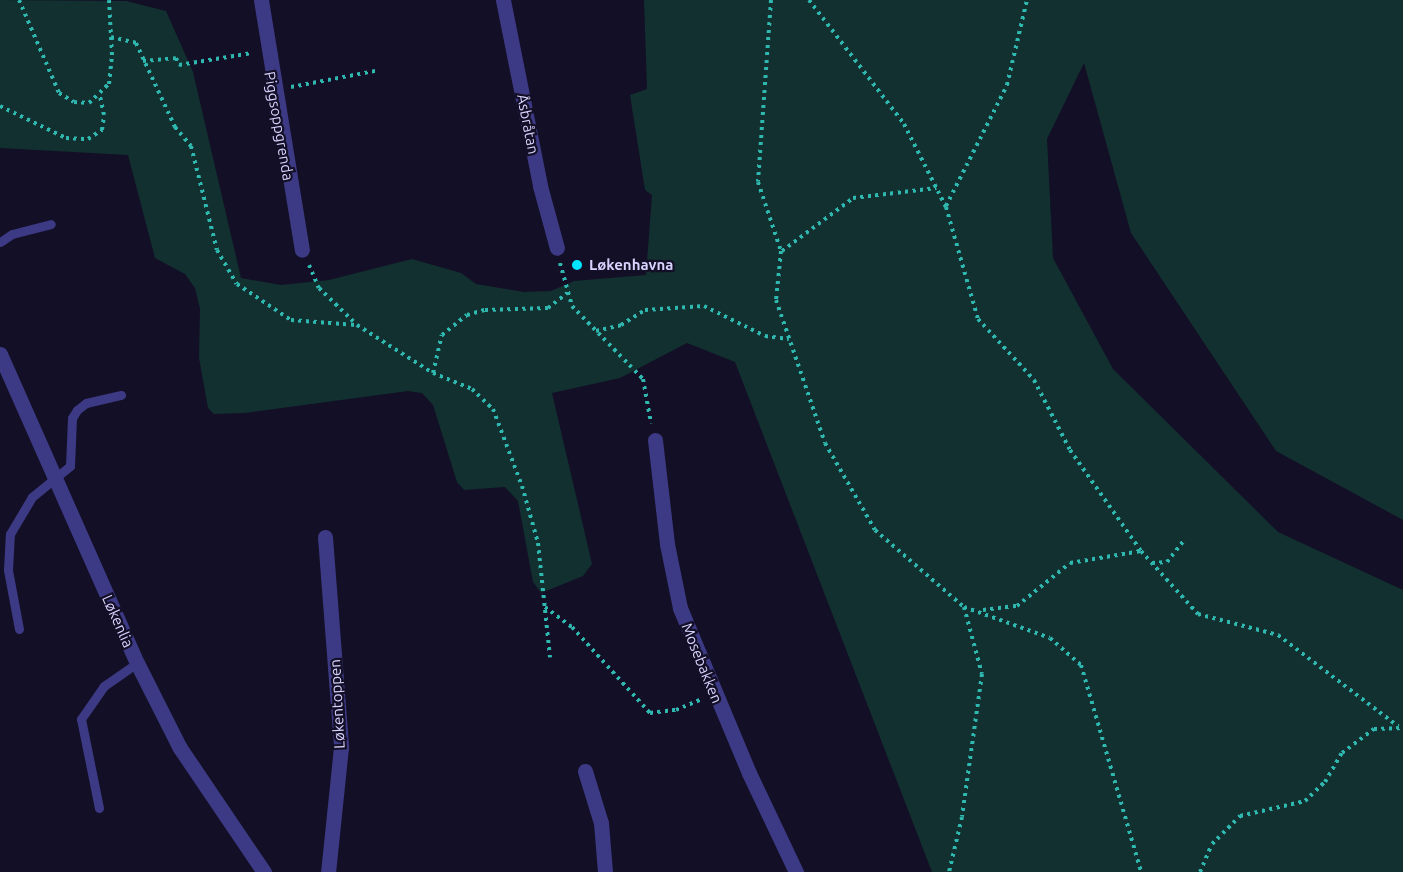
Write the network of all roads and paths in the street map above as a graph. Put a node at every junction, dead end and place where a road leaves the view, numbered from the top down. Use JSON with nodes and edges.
{"nodes":[{"id":1,"x":19,"y":0,"type":"edge"},
{"id":2,"x":110,"y":0,"type":"edge"},
{"id":3,"x":261,"y":0,"type":"edge"},
{"id":4,"x":503,"y":0,"type":"edge"},
{"id":5,"x":771,"y":0,"type":"edge"},
{"id":6,"x":809,"y":0,"type":"edge"},
{"id":7,"x":1027,"y":0,"type":"edge"},
{"id":8,"x":111,"y":37,"type":"junction"},
{"id":9,"x":267,"y":50,"type":"junction"},
{"id":10,"x":143,"y":61,"type":"junction"},
{"id":11,"x":375,"y":71,"type":"dead end"},
{"id":12,"x":273,"y":91,"type":"junction"},
{"id":13,"x":100,"y":96,"type":"junction"},
{"id":14,"x":0,"y":106,"type":"edge"},
{"id":15,"x":936,"y":188,"type":"junction"},
{"id":16,"x":946,"y":207,"type":"junction"},
{"id":17,"x":51,"y":224,"type":"dead end"},
{"id":18,"x":0,"y":242,"type":"edge"},
{"id":19,"x":557,"y":248,"type":"joint"},
{"id":20,"x":302,"y":250,"type":"joint"},
{"id":21,"x":781,"y":251,"type":"junction"},
{"id":22,"x":567,"y":293,"type":"junction"},
{"id":23,"x":357,"y":326,"type":"junction"},
{"id":24,"x":596,"y":331,"type":"junction"},
{"id":25,"x":789,"y":339,"type":"junction"},
{"id":26,"x":0,"y":354,"type":"edge"},
{"id":27,"x":433,"y":373,"type":"junction"},
{"id":28,"x":121,"y":395,"type":"dead end"},
{"id":29,"x":655,"y":440,"type":"joint"},
{"id":30,"x":54,"y":478,"type":"junction"},
{"id":31,"x":325,"y":537,"type":"dead end"},
{"id":32,"x":1184,"y":540,"type":"dead end"},
{"id":33,"x":1141,"y":552,"type":"junction"},
{"id":34,"x":1152,"y":563,"type":"junction"},
{"id":35,"x":545,"y":607,"type":"junction"},
{"id":36,"x":964,"y":607,"type":"junction"},
{"id":37,"x":982,"y":610,"type":"junction"},
{"id":38,"x":19,"y":629,"type":"dead end"},
{"id":39,"x":550,"y":657,"type":"dead end"},
{"id":40,"x":137,"y":663,"type":"junction"},
{"id":41,"x":714,"y":694,"type":"junction"},
{"id":42,"x":1400,"y":727,"type":"edge"},
{"id":43,"x":585,"y":771,"type":"dead end"},
{"id":44,"x":99,"y":808,"type":"dead end"},
{"id":45,"x":264,"y":872,"type":"edge"},
{"id":46,"x":328,"y":872,"type":"edge"},
{"id":47,"x":605,"y":872,"type":"edge"},
{"id":48,"x":796,"y":872,"type":"edge"},
{"id":49,"x":949,"y":872,"type":"edge"},
{"id":50,"x":1141,"y":872,"type":"edge"},
{"id":51,"x":1200,"y":872,"type":"edge"}],
"edges":[{"from":1,"to":13,"type":"path"},
{"from":2,"to":8,"type":"path"},
{"from":3,"to":9,"type":"street","name":"Piggsoppgrenda"},
{"from":4,"to":19,"type":"street","name":"Åsbråtan"},
{"from":5,"to":21,"type":"path"},
{"from":6,"to":15,"type":"path"},
{"from":7,"to":16,"type":"path"},
{"from":8,"to":10,"type":"path"},
{"from":8,"to":13,"type":"path"},
{"from":9,"to":10,"type":"path"},
{"from":9,"to":12,"type":"street","name":"Piggsoppgrenda"},
{"from":10,"to":23,"type":"path"},
{"from":11,"to":12,"type":"path"},
{"from":12,"to":20,"type":"street","name":"Piggsoppgrenda"},
{"from":13,"to":14,"type":"path"},
{"from":15,"to":16,"type":"path"},
{"from":15,"to":21,"type":"path"},
{"from":16,"to":33,"type":"path"},
{"from":17,"to":18,"type":"lane"},
{"from":19,"to":22,"type":"path"},
{"from":20,"to":23,"type":"path"},
{"from":21,"to":25,"type":"path"},
{"from":22,"to":24,"type":"path"},
{"from":22,"to":27,"type":"path"},
{"from":23,"to":27,"type":"path"},
{"from":24,"to":25,"type":"path"},
{"from":24,"to":29,"type":"path"},
{"from":25,"to":36,"type":"path"},
{"from":26,"to":30,"type":"street","name":"Løkenlia"},
{"from":27,"to":35,"type":"path"},
{"from":28,"to":30,"type":"lane"},
{"from":29,"to":41,"type":"street","name":"Mosebakken"},
{"from":30,"to":38,"type":"lane"},
{"from":30,"to":40,"type":"street","name":"Løkenlia"},
{"from":31,"to":46,"type":"street","name":"Løkentoppen"},
{"from":32,"to":34,"type":"path"},
{"from":33,"to":34,"type":"path"},
{"from":33,"to":37,"type":"path"},
{"from":34,"to":42,"type":"path"},
{"from":35,"to":39,"type":"path"},
{"from":35,"to":41,"type":"path"},
{"from":36,"to":37,"type":"path"},
{"from":36,"to":49,"type":"path"},
{"from":37,"to":50,"type":"path"},
{"from":40,"to":44,"type":"lane"},
{"from":40,"to":45,"type":"street","name":"Løkenlia"},
{"from":41,"to":48,"type":"street","name":"Mosebakken"},
{"from":42,"to":51,"type":"path"},
{"from":43,"to":47,"type":"street"}]}
